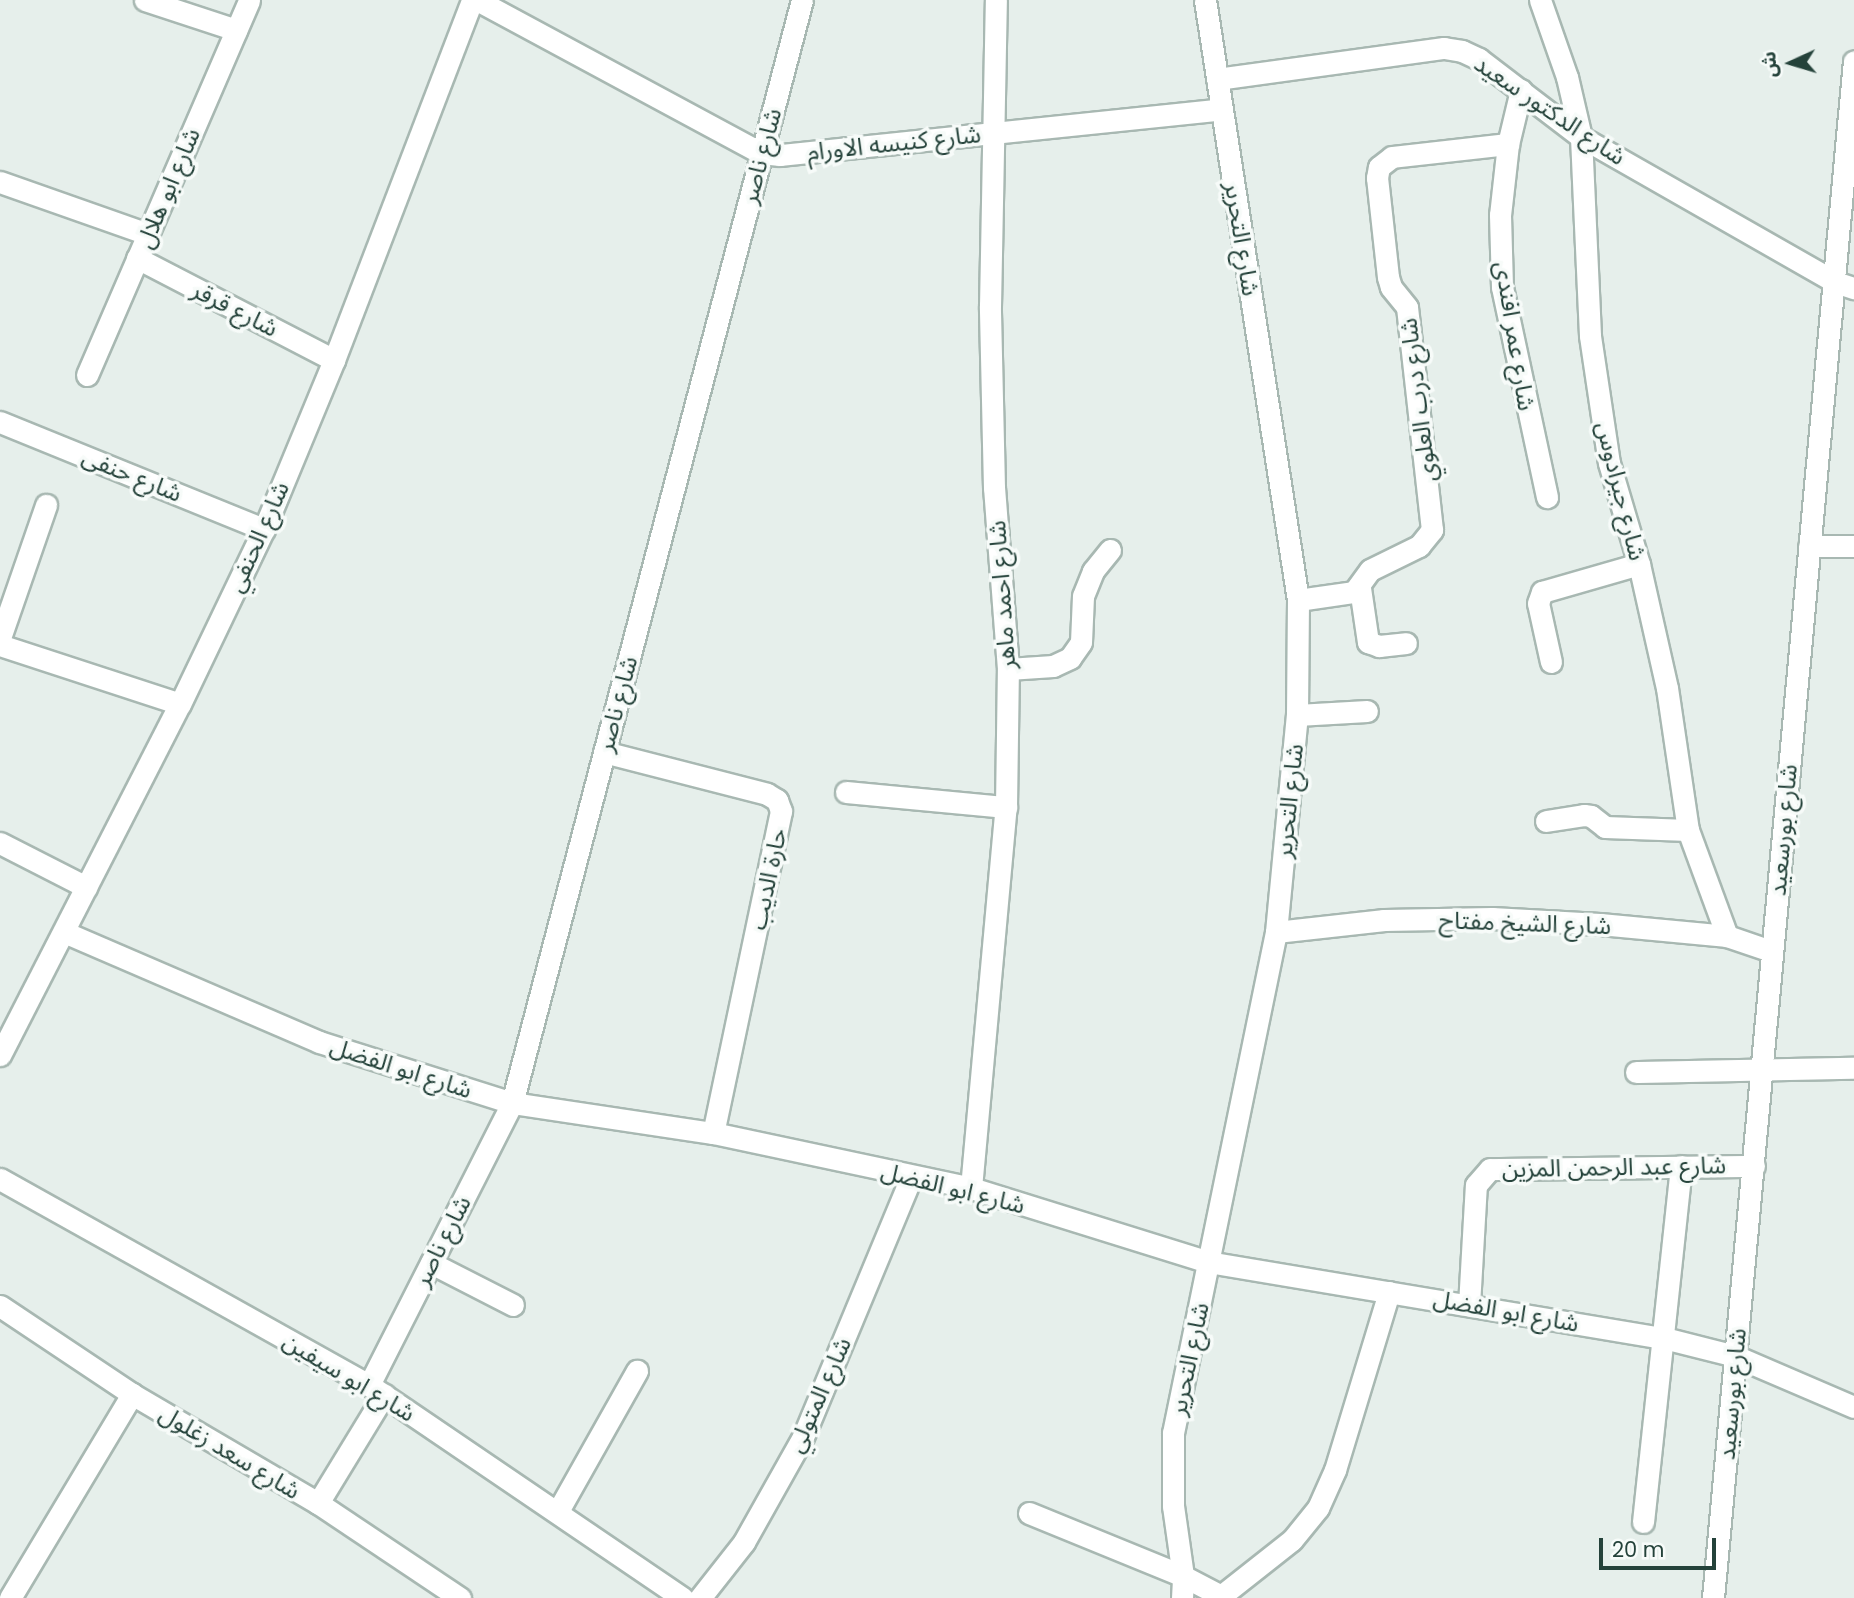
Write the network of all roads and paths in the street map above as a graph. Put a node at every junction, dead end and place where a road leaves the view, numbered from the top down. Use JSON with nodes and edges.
{"nodes":[{"id":1,"x":145,"y":0,"type":"edge"},
{"id":2,"x":249,"y":0,"type":"edge"},
{"id":3,"x":474,"y":0,"type":"edge"},
{"id":4,"x":802,"y":0,"type":"edge"},
{"id":5,"x":996,"y":0,"type":"edge"},
{"id":6,"x":1205,"y":0,"type":"edge"},
{"id":7,"x":1540,"y":0,"type":"edge"},
{"id":8,"x":236,"y":30,"type":"junction"},
{"id":9,"x":1854,"y":61,"type":"edge"},
{"id":10,"x":1217,"y":79,"type":"junction"},
{"id":11,"x":1521,"y":90,"type":"junction"},
{"id":12,"x":1222,"y":109,"type":"junction"},
{"id":13,"x":994,"y":133,"type":"junction"},
{"id":14,"x":1581,"y":137,"type":"junction"},
{"id":15,"x":1508,"y":144,"type":"junction"},
{"id":16,"x":761,"y":153,"type":"junction"},
{"id":17,"x":0,"y":182,"type":"edge"},
{"id":18,"x":148,"y":234,"type":"junction"},
{"id":19,"x":137,"y":258,"type":"junction"},
{"id":20,"x":1845,"y":285,"type":"edge"},
{"id":21,"x":334,"y":360,"type":"junction"},
{"id":22,"x":87,"y":375,"type":"dead end"},
{"id":23,"x":0,"y":422,"type":"edge"},
{"id":24,"x":1547,"y":497,"type":"dead end"},
{"id":25,"x":46,"y":505,"type":"dead end"},
{"id":26,"x":264,"y":529,"type":"junction"},
{"id":27,"x":1809,"y":546,"type":"junction"},
{"id":28,"x":1854,"y":546,"type":"edge"},
{"id":29,"x":1110,"y":550,"type":"dead end"},
{"id":30,"x":1639,"y":564,"type":"junction"},
{"id":31,"x":1360,"y":588,"type":"junction"},
{"id":32,"x":1298,"y":600,"type":"junction"},
{"id":33,"x":0,"y":638,"type":"edge"},
{"id":34,"x":1406,"y":643,"type":"dead end"},
{"id":35,"x":0,"y":645,"type":"edge"},
{"id":36,"x":1551,"y":662,"type":"dead end"},
{"id":37,"x":1008,"y":669,"type":"junction"},
{"id":38,"x":180,"y":704,"type":"junction"},
{"id":39,"x":1367,"y":711,"type":"dead end"},
{"id":40,"x":1297,"y":715,"type":"junction"},
{"id":41,"x":604,"y":752,"type":"junction"},
{"id":42,"x":846,"y":792,"type":"dead end"},
{"id":43,"x":1006,"y":807,"type":"junction"},
{"id":44,"x":1546,"y":821,"type":"dead end"},
{"id":45,"x":1689,"y":830,"type":"junction"},
{"id":46,"x":0,"y":843,"type":"edge"},
{"id":47,"x":86,"y":887,"type":"junction"},
{"id":48,"x":64,"y":932,"type":"junction"},
{"id":49,"x":1276,"y":932,"type":"junction"},
{"id":50,"x":1727,"y":936,"type":"junction"},
{"id":51,"x":1771,"y":951,"type":"junction"},
{"id":52,"x":0,"y":1055,"type":"edge"},
{"id":53,"x":1854,"y":1068,"type":"edge"},
{"id":54,"x":1761,"y":1070,"type":"junction"},
{"id":55,"x":1636,"y":1072,"type":"dead end"},
{"id":56,"x":512,"y":1103,"type":"junction"},
{"id":57,"x":713,"y":1133,"type":"junction"},
{"id":58,"x":1681,"y":1166,"type":"junction"},
{"id":59,"x":1754,"y":1166,"type":"junction"},
{"id":60,"x":911,"y":1178,"type":"junction"},
{"id":61,"x":0,"y":1179,"type":"edge"},
{"id":62,"x":971,"y":1188,"type":"junction"},
{"id":63,"x":1208,"y":1262,"type":"junction"},
{"id":64,"x":431,"y":1263,"type":"junction"},
{"id":65,"x":1389,"y":1292,"type":"junction"},
{"id":66,"x":513,"y":1305,"type":"dead end"},
{"id":67,"x":1469,"y":1305,"type":"junction"},
{"id":68,"x":0,"y":1306,"type":"edge"},
{"id":69,"x":1664,"y":1338,"type":"junction"},
{"id":70,"x":1735,"y":1356,"type":"junction"},
{"id":71,"x":637,"y":1371,"type":"dead end"},
{"id":72,"x":376,"y":1390,"type":"junction"},
{"id":73,"x":132,"y":1394,"type":"junction"},
{"id":74,"x":1854,"y":1407,"type":"edge"},
{"id":75,"x":318,"y":1503,"type":"junction"},
{"id":76,"x":558,"y":1511,"type":"junction"},
{"id":77,"x":1029,"y":1513,"type":"dead end"},
{"id":78,"x":1643,"y":1522,"type":"dead end"},
{"id":79,"x":1183,"y":1576,"type":"junction"},
{"id":80,"x":1223,"y":1597,"type":"edge"},
{"id":81,"x":10,"y":1598,"type":"edge"},
{"id":82,"x":460,"y":1598,"type":"edge"},
{"id":83,"x":683,"y":1598,"type":"edge"},
{"id":84,"x":700,"y":1598,"type":"edge"},
{"id":85,"x":1182,"y":1598,"type":"edge"},
{"id":86,"x":1713,"y":1598,"type":"edge"}],
"edges":[{"from":1,"to":8,"type":"street"},
{"from":2,"to":8,"type":"street","name":"شارع ابو هلال"},
{"from":3,"to":16,"type":"street","name":"شارع كنيسه الاورام"},
{"from":3,"to":21,"type":"street","name":"شارع الحنفي"},
{"from":4,"to":16,"type":"street","name":"شارع ناصر"},
{"from":5,"to":13,"type":"street","name":"شارع احمد ماهر"},
{"from":6,"to":10,"type":"street","name":"شارع التحرير"},
{"from":7,"to":14,"type":"street","name":"شارع جيرادوس"},
{"from":8,"to":18,"type":"street","name":"شارع ابو هلال"},
{"from":9,"to":20,"type":"street","name":"شارع بورسعيد"},
{"from":10,"to":11,"type":"street","name":"شارع الدكتور سعيد"},
{"from":10,"to":12,"type":"street","name":"شارع التحرير"},
{"from":11,"to":14,"type":"street","name":"شارع الدكتور سعيد"},
{"from":11,"to":15,"type":"street","name":"شارع عمر افندى"},
{"from":12,"to":13,"type":"street","name":"شارع كنيسه الاورام"},
{"from":12,"to":32,"type":"street","name":"شارع التحرير"},
{"from":13,"to":16,"type":"street","name":"شارع كنيسه الاورام"},
{"from":13,"to":37,"type":"street","name":"شارع احمد ماهر"},
{"from":14,"to":20,"type":"street","name":"شارع الدكتور سعيد"},
{"from":14,"to":30,"type":"street","name":"شارع جيرادوس"},
{"from":15,"to":24,"type":"street","name":"شارع عمر افندى"},
{"from":15,"to":31,"type":"street","name":"شارع درب العلوي"},
{"from":16,"to":41,"type":"street","name":"شارع ناصر"},
{"from":17,"to":18,"type":"street"},
{"from":18,"to":19,"type":"street","name":"شارع ابو هلال"},
{"from":19,"to":21,"type":"street","name":"شارع قرقر"},
{"from":19,"to":22,"type":"street","name":"شارع ابو هلال"},
{"from":20,"to":27,"type":"street","name":"شارع بورسعيد"},
{"from":21,"to":26,"type":"street","name":"شارع الحنفي"},
{"from":23,"to":26,"type":"street","name":"شارع حنفى"},
{"from":25,"to":33,"type":"street"},
{"from":26,"to":38,"type":"street","name":"شارع الحنفي"},
{"from":27,"to":28,"type":"street"},
{"from":27,"to":51,"type":"street","name":"شارع بورسعيد"},
{"from":29,"to":37,"type":"street"},
{"from":30,"to":36,"type":"street"},
{"from":30,"to":45,"type":"street","name":"شارع جيرادوس"},
{"from":31,"to":32,"type":"street"},
{"from":31,"to":34,"type":"street"},
{"from":32,"to":40,"type":"street","name":"شارع التحرير"},
{"from":35,"to":38,"type":"street"},
{"from":37,"to":43,"type":"street","name":"شارع احمد ماهر"},
{"from":38,"to":47,"type":"street","name":"شارع الحنفي"},
{"from":39,"to":40,"type":"street"},
{"from":40,"to":49,"type":"street","name":"شارع التحرير"},
{"from":41,"to":56,"type":"street","name":"شارع ناصر"},
{"from":41,"to":57,"type":"street","name":"حارة الديب"},
{"from":42,"to":43,"type":"street"},
{"from":43,"to":62,"type":"street","name":"شارع احمد ماهر"},
{"from":44,"to":45,"type":"street"},
{"from":45,"to":50,"type":"street","name":"شارع جيرادوس"},
{"from":46,"to":47,"type":"street"},
{"from":47,"to":48,"type":"street","name":"شارع الحنفي"},
{"from":48,"to":52,"type":"street","name":"شارع الحنفي"},
{"from":48,"to":56,"type":"street","name":"شارع ابو الفضل"},
{"from":49,"to":50,"type":"street","name":"شارع الشيخ مفتاح"},
{"from":49,"to":63,"type":"street","name":"شارع التحرير"},
{"from":50,"to":51,"type":"street","name":"شارع الشيخ مفتاح"},
{"from":51,"to":54,"type":"street","name":"شارع بورسعيد"},
{"from":53,"to":54,"type":"street"},
{"from":54,"to":55,"type":"street"},
{"from":54,"to":59,"type":"street","name":"شارع بورسعيد"},
{"from":56,"to":57,"type":"street","name":"شارع ابو الفضل"},
{"from":56,"to":64,"type":"street","name":"شارع ناصر"},
{"from":57,"to":60,"type":"street","name":"شارع ابو الفضل"},
{"from":58,"to":59,"type":"street","name":"شارع عبد الرحمن المزين"},
{"from":58,"to":67,"type":"street","name":"شارع عبد الرحمن المزين"},
{"from":58,"to":69,"type":"street"},
{"from":59,"to":70,"type":"street","name":"شارع بورسعيد"},
{"from":60,"to":62,"type":"street","name":"شارع ابو الفضل"},
{"from":60,"to":84,"type":"street","name":"شارع المتولي"},
{"from":61,"to":72,"type":"street","name":"شارع ابو سيفين"},
{"from":62,"to":63,"type":"street","name":"شارع ابو الفضل"},
{"from":63,"to":65,"type":"street","name":"شارع ابو الفضل"},
{"from":63,"to":79,"type":"street","name":"شارع التحرير"},
{"from":64,"to":66,"type":"street"},
{"from":64,"to":72,"type":"street","name":"شارع ناصر"},
{"from":65,"to":67,"type":"street","name":"شارع ابو الفضل"},
{"from":65,"to":80,"type":"street"},
{"from":67,"to":69,"type":"street","name":"شارع ابو الفضل"},
{"from":68,"to":73,"type":"street","name":"شارع سعد زغلول"},
{"from":69,"to":70,"type":"street","name":"شارع ابو الفضل"},
{"from":69,"to":78,"type":"street"},
{"from":70,"to":74,"type":"street","name":"شارع ابو الفضل"},
{"from":70,"to":86,"type":"street","name":"شارع بورسعيد"},
{"from":71,"to":76,"type":"street"},
{"from":72,"to":75,"type":"street","name":"شارع ناصر"},
{"from":72,"to":76,"type":"street","name":"شارع ابو سيفين"},
{"from":73,"to":75,"type":"street","name":"شارع سعد زغلول"},
{"from":73,"to":81,"type":"street"},
{"from":75,"to":82,"type":"street","name":"شارع سعد زغلول"},
{"from":76,"to":83,"type":"street","name":"شارع ابو سيفين"},
{"from":77,"to":79,"type":"street"},
{"from":79,"to":80,"type":"street"},
{"from":79,"to":85,"type":"street","name":"شارع التحرير"}]}
